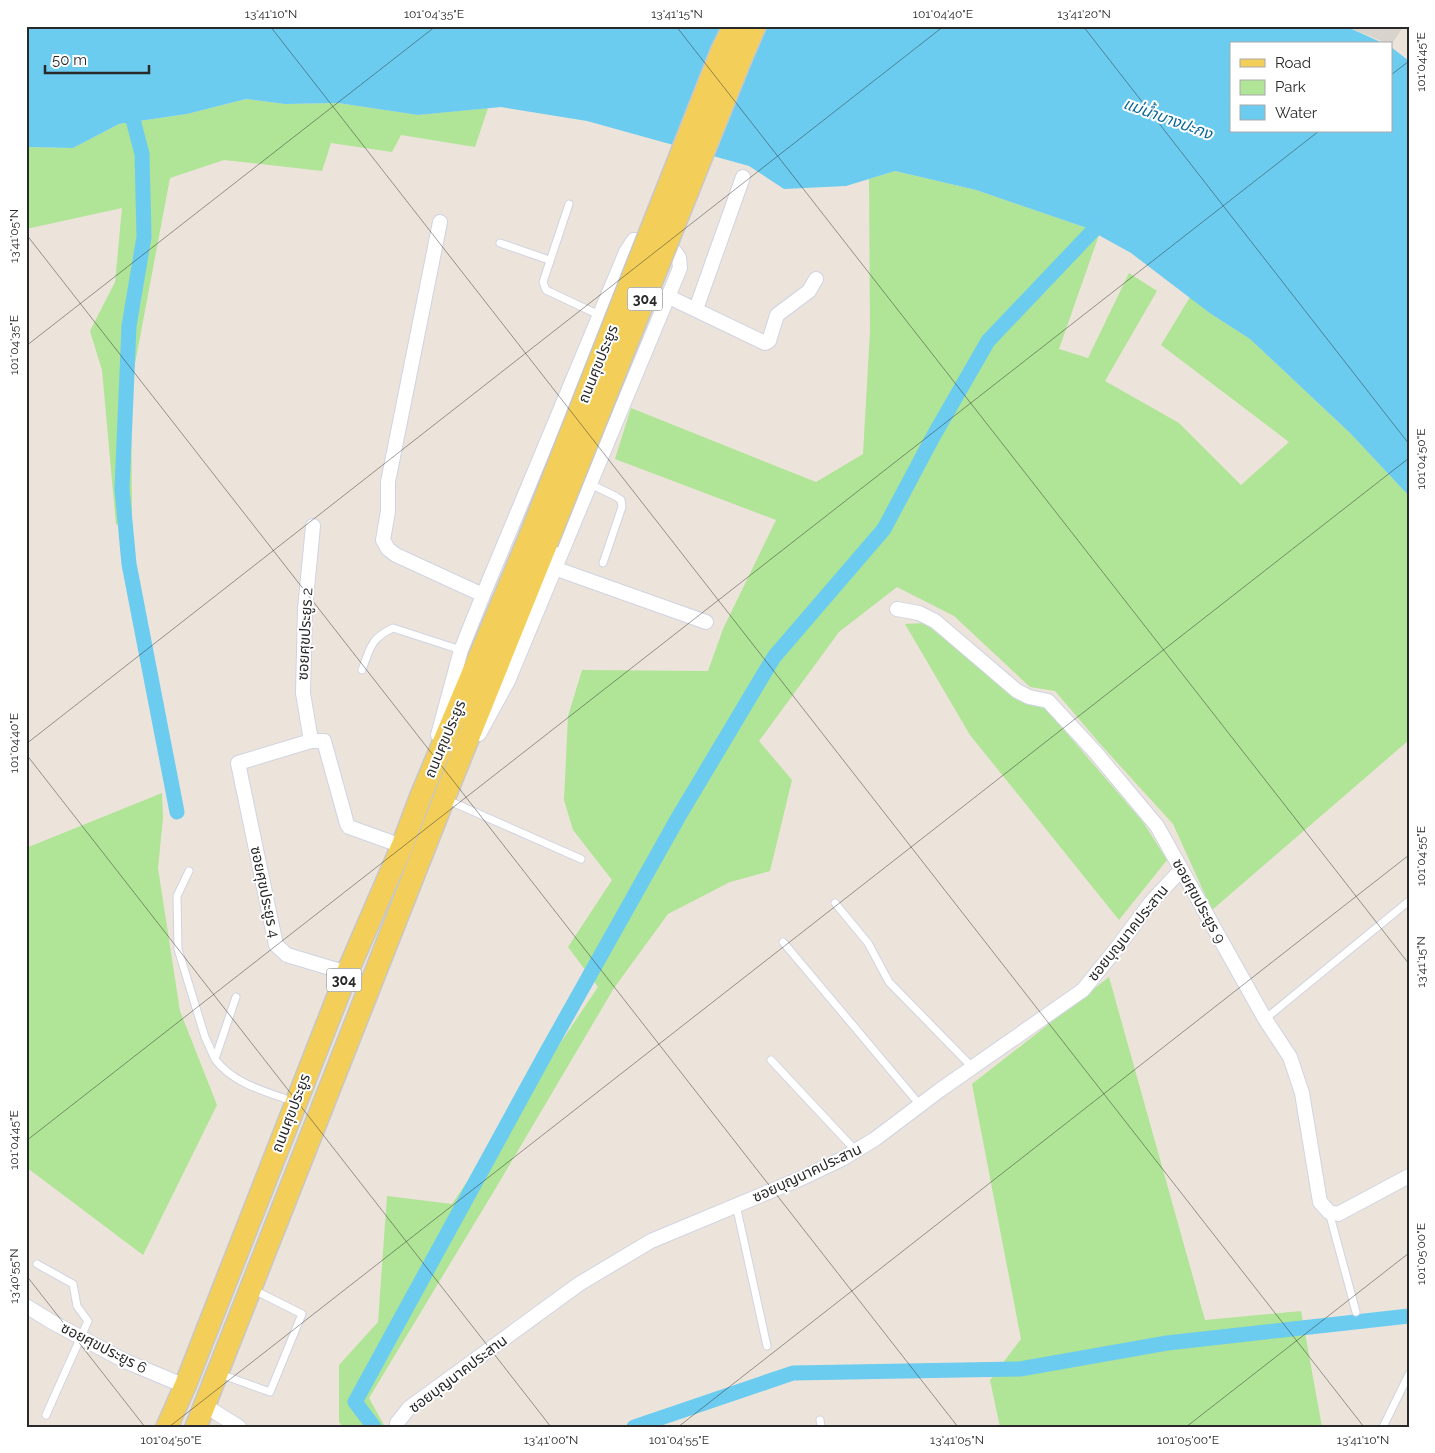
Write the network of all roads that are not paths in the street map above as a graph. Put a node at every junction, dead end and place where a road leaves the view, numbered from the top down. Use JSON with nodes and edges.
{"nodes":[{"id":1,"x":730,"y":26,"type":"edge"},
{"id":2,"x":734,"y":26,"type":"edge"},
{"id":3,"x":754,"y":26,"type":"edge"},
{"id":4,"x":732,"y":53,"type":"junction"},
{"id":5,"x":743,"y":177,"type":"dead end"},
{"id":6,"x":569,"y":204,"type":"dead end"},
{"id":7,"x":440,"y":222,"type":"dead end"},
{"id":8,"x":500,"y":243,"type":"dead end"},
{"id":9,"x":549,"y":260,"type":"junction"},
{"id":10,"x":816,"y":279,"type":"dead end"},
{"id":11,"x":669,"y":297,"type":"junction"},
{"id":12,"x":696,"y":309,"type":"junction"},
{"id":13,"x":599,"y":315,"type":"junction"},
{"id":14,"x":590,"y":484,"type":"junction"},
{"id":15,"x":314,"y":526,"type":"dead end"},
{"id":16,"x":538,"y":540,"type":"junction"},
{"id":17,"x":603,"y":563,"type":"dead end"},
{"id":18,"x":554,"y":568,"type":"junction"},
{"id":19,"x":483,"y":595,"type":"junction"},
{"id":20,"x":897,"y":609,"type":"dead end"},
{"id":21,"x":706,"y":622,"type":"dead end"},
{"id":22,"x":461,"y":650,"type":"junction"},
{"id":23,"x":362,"y":670,"type":"dead end"},
{"id":24,"x":311,"y":741,"type":"junction"},
{"id":25,"x":420,"y":798,"type":"junction"},
{"id":26,"x":443,"y":803,"type":"junction"},
{"id":27,"x":402,"y":846,"type":"junction"},
{"id":28,"x":581,"y":859,"type":"dead end"},
{"id":29,"x":1181,"y":870,"type":"junction"},
{"id":30,"x":189,"y":871,"type":"dead end"},
{"id":31,"x":1409,"y":901,"type":"edge"},
{"id":32,"x":835,"y":903,"type":"dead end"},
{"id":33,"x":783,"y":942,"type":"dead end"},
{"id":34,"x":347,"y":973,"type":"junction"},
{"id":35,"x":236,"y":997,"type":"dead end"},
{"id":36,"x":1265,"y":1019,"type":"junction"},
{"id":37,"x":215,"y":1059,"type":"junction"},
{"id":38,"x":771,"y":1060,"type":"dead end"},
{"id":39,"x":972,"y":1067,"type":"junction"},
{"id":40,"x":295,"y":1102,"type":"junction"},
{"id":41,"x":920,"y":1105,"type":"junction"},
{"id":42,"x":856,"y":1151,"type":"junction"},
{"id":43,"x":1409,"y":1176,"type":"edge"},
{"id":44,"x":736,"y":1205,"type":"junction"},
{"id":45,"x":1329,"y":1212,"type":"junction"},
{"id":46,"x":37,"y":1264,"type":"dead end"},
{"id":47,"x":250,"y":1288,"type":"junction"},
{"id":48,"x":26,"y":1306,"type":"edge"},
{"id":49,"x":1356,"y":1312,"type":"dead end"},
{"id":50,"x":81,"y":1337,"type":"junction"},
{"id":51,"x":767,"y":1346,"type":"dead end"},
{"id":52,"x":217,"y":1373,"type":"junction"},
{"id":53,"x":1409,"y":1374,"type":"edge"},
{"id":54,"x":185,"y":1386,"type":"junction"},
{"id":55,"x":204,"y":1405,"type":"junction"},
{"id":56,"x":46,"y":1415,"type":"dead end"},
{"id":57,"x":167,"y":1427,"type":"edge"},
{"id":58,"x":196,"y":1427,"type":"edge"},
{"id":59,"x":239,"y":1427,"type":"edge"},
{"id":60,"x":397,"y":1427,"type":"edge"},
{"id":61,"x":1383,"y":1427,"type":"edge"}],
"edges":[{"from":1,"to":4,"type":"main road","name":"ถนนศุขประยูร","number":"304"},
{"from":2,"to":4,"type":"main road","name":"ถนนศุขประยูร","number":"304"},
{"from":3,"to":4,"type":"main road","name":"ถนนศุขประยูร","number":"304"},
{"from":4,"to":16,"type":"main road","name":"ถนนศุขประยูร","number":"304","bridge":true},
{"from":5,"to":12,"type":"street"},
{"from":6,"to":9,"type":"lane"},
{"from":7,"to":19,"type":"street"},
{"from":8,"to":9,"type":"lane"},
{"from":9,"to":13,"type":"lane"},
{"from":10,"to":12,"type":"street"},
{"from":11,"to":12,"type":"street"},
{"from":11,"to":13,"type":"street"},
{"from":11,"to":14,"type":"street"},
{"from":13,"to":19,"type":"street"},
{"from":14,"to":17,"type":"lane"},
{"from":14,"to":18,"type":"street"},
{"from":15,"to":24,"type":"street","name":"ซอยศุขประยูร 2"},
{"from":16,"to":25,"type":"main road","name":"ถนนศุขประยูร","number":"304"},
{"from":16,"to":26,"type":"main road","name":"ถนนศุขประยูร","number":"304"},
{"from":18,"to":21,"type":"street"},
{"from":18,"to":26,"type":"street"},
{"from":19,"to":22,"type":"street"},
{"from":20,"to":29,"type":"street","name":"ซอยศุขประยูร 9"},
{"from":22,"to":23,"type":"lane"},
{"from":22,"to":25,"type":"street"},
{"from":24,"to":27,"type":"street"},
{"from":24,"to":34,"type":"street","name":"ซอยศุขประยูร 4"},
{"from":25,"to":27,"type":"main road","name":"ถนนศุขประยูร","number":"304"},
{"from":26,"to":28,"type":"lane"},
{"from":26,"to":47,"type":"main road","name":"ถนนศุขประยูร","number":"304"},
{"from":27,"to":34,"type":"main road","name":"ถนนศุขประยูร","number":"304"},
{"from":29,"to":36,"type":"street","name":"ซอยศุขประยูร 9"},
{"from":29,"to":39,"type":"street","name":"ซอยบุญนาคประสาน"},
{"from":30,"to":37,"type":"lane"},
{"from":31,"to":36,"type":"lane"},
{"from":32,"to":39,"type":"lane"},
{"from":33,"to":41,"type":"lane"},
{"from":34,"to":40,"type":"main road","name":"ถนนศุขประยูร","number":"304"},
{"from":35,"to":37,"type":"lane"},
{"from":36,"to":45,"type":"street","name":"ซอยศุขประยูร 9"},
{"from":37,"to":40,"type":"lane"},
{"from":38,"to":42,"type":"lane"},
{"from":39,"to":41,"type":"street","name":"ซอยบุญนาคประสาน"},
{"from":40,"to":54,"type":"main road","name":"ถนนศุขประยูร","number":"304"},
{"from":41,"to":42,"type":"street","name":"ซอยบุญนาคประสาน"},
{"from":42,"to":44,"type":"street","name":"ซอยบุญนาคประสาน"},
{"from":43,"to":45,"type":"street"},
{"from":44,"to":51,"type":"lane"},
{"from":44,"to":60,"type":"street","name":"ซอยบุญนาคประสาน"},
{"from":45,"to":49,"type":"lane"},
{"from":46,"to":50,"type":"lane"},
{"from":47,"to":52,"type":"main road","name":"ถนนศุขประยูร","number":"304"},
{"from":47,"to":52,"type":"lane"},
{"from":48,"to":50,"type":"street","name":"ซอยศุขประยูร 6"},
{"from":50,"to":54,"type":"street","name":"ซอยศุขประยูร 6"},
{"from":50,"to":56,"type":"lane"},
{"from":52,"to":55,"type":"main road","name":"ถนนศุขประยูร","number":"304"},
{"from":53,"to":61,"type":"lane"},
{"from":54,"to":57,"type":"main road","name":"ถนนศุขประยูร","number":"304"},
{"from":55,"to":58,"type":"main road","name":"ถนนศุขประยูร","number":"304"},
{"from":55,"to":59,"type":"street"}]}
